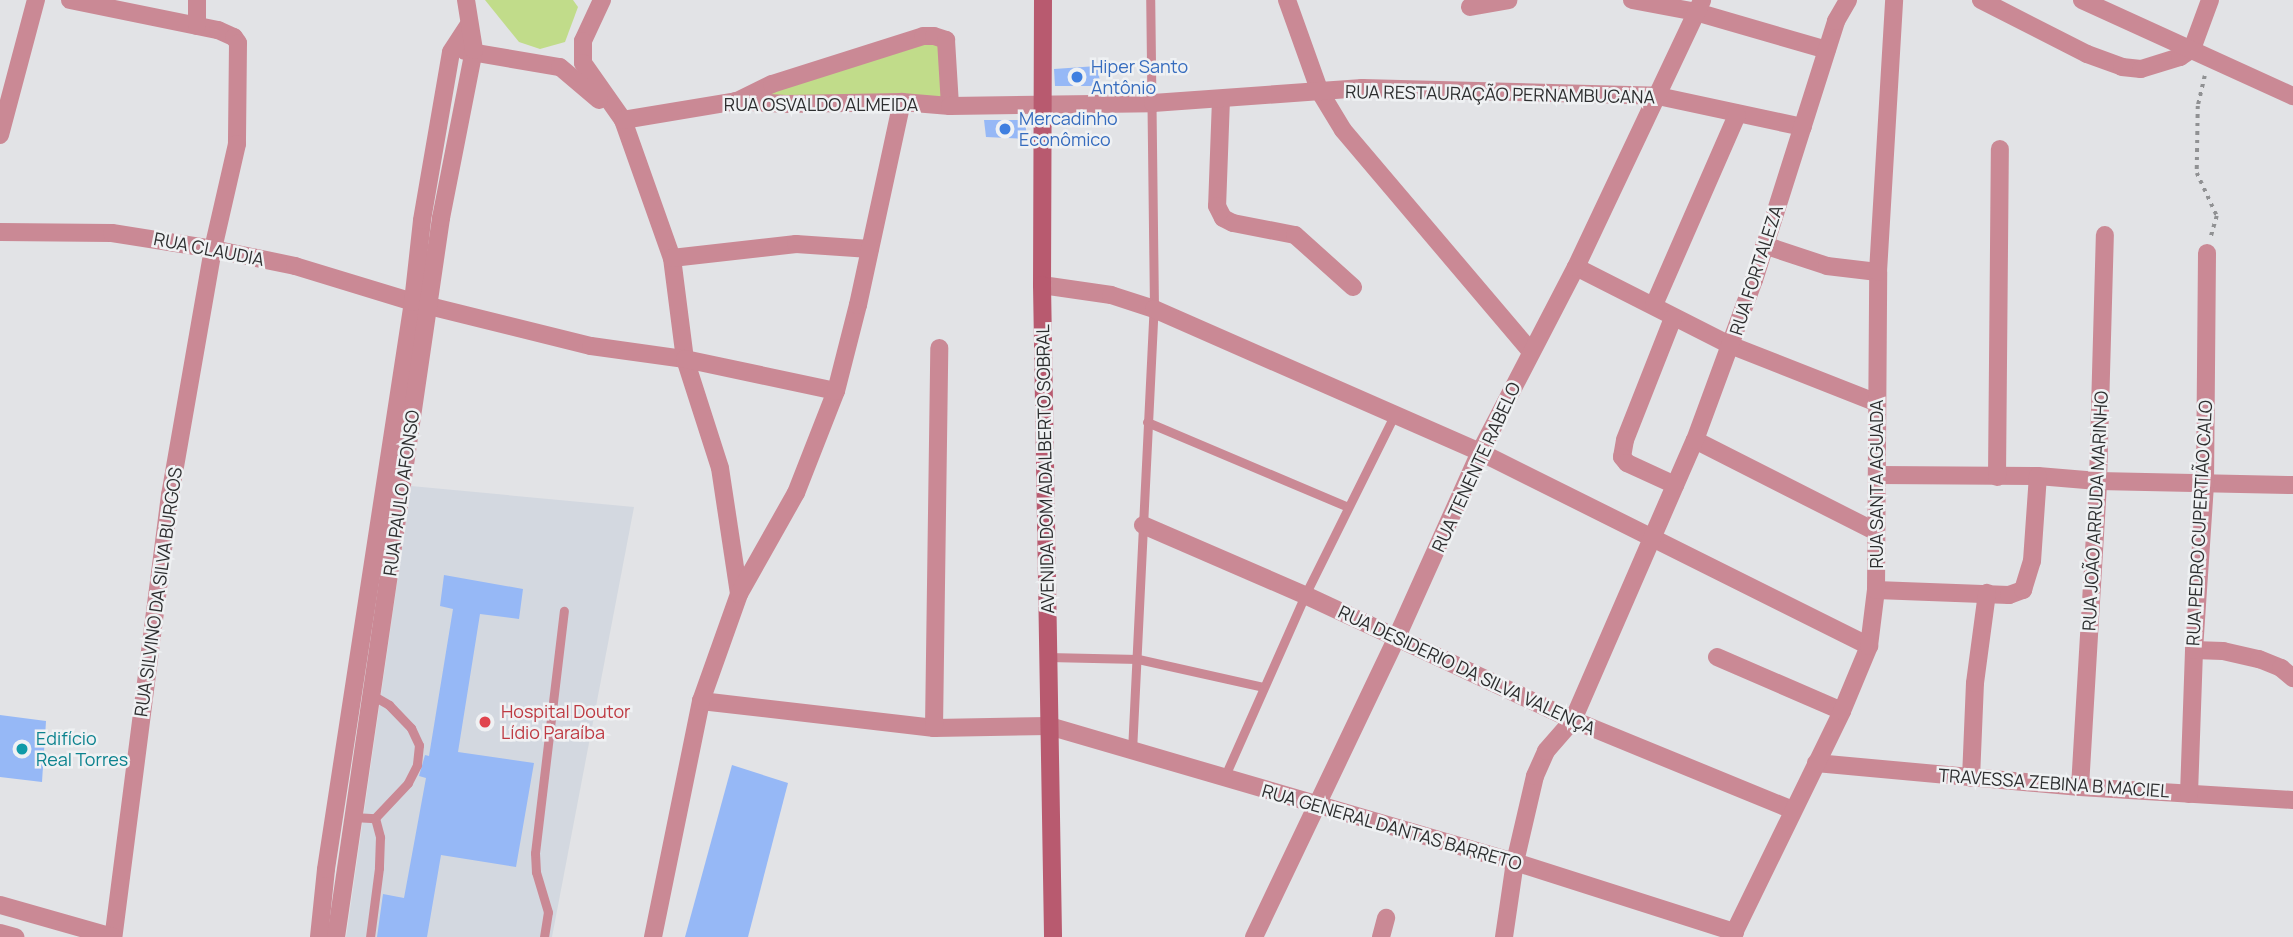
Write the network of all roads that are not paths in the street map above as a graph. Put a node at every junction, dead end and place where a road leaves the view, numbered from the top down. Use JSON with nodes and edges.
{"nodes":[{"id":1,"x":36,"y":0,"type":"edge"},
{"id":2,"x":70,"y":0,"type":"edge"},
{"id":3,"x":197,"y":0,"type":"edge"},
{"id":4,"x":466,"y":0,"type":"edge"},
{"id":5,"x":602,"y":0,"type":"edge"},
{"id":6,"x":1043,"y":0,"type":"edge"},
{"id":7,"x":1150,"y":0,"type":"edge"},
{"id":8,"x":1287,"y":0,"type":"edge"},
{"id":9,"x":1508,"y":0,"type":"edge"},
{"id":10,"x":1632,"y":0,"type":"edge"},
{"id":11,"x":1847,"y":0,"type":"edge"},
{"id":12,"x":1894,"y":0,"type":"edge"},
{"id":13,"x":1981,"y":0,"type":"edge"},
{"id":14,"x":2082,"y":0,"type":"edge"},
{"id":15,"x":2210,"y":0,"type":"edge"},
{"id":16,"x":1699,"y":6,"type":"edge"},
{"id":17,"x":1470,"y":7,"type":"dead end"},
{"id":18,"x":469,"y":24,"type":"junction"},
{"id":19,"x":197,"y":26,"type":"junction"},
{"id":20,"x":2192,"y":49,"type":"junction"},
{"id":21,"x":474,"y":50,"type":"junction"},
{"id":22,"x":1826,"y":50,"type":"junction"},
{"id":23,"x":451,"y":52,"type":"junction"},
{"id":24,"x":1320,"y":92,"type":"junction"},
{"id":25,"x":1658,"y":96,"type":"junction"},
{"id":26,"x":2293,"y":96,"type":"edge"},
{"id":27,"x":1222,"y":99,"type":"junction"},
{"id":28,"x":736,"y":102,"type":"junction"},
{"id":29,"x":902,"y":102,"type":"junction"},
{"id":30,"x":1153,"y":103,"type":"junction"},
{"id":31,"x":1045,"y":104,"type":"junction"},
{"id":32,"x":950,"y":106,"type":"junction"},
{"id":33,"x":1737,"y":115,"type":"junction"},
{"id":34,"x":623,"y":120,"type":"junction"},
{"id":35,"x":1803,"y":127,"type":"junction"},
{"id":36,"x":0,"y":135,"type":"edge"},
{"id":37,"x":2000,"y":149,"type":"dead end"},
{"id":38,"x":0,"y":232,"type":"edge"},
{"id":39,"x":2105,"y":235,"type":"dead end"},
{"id":40,"x":1764,"y":245,"type":"junction"},
{"id":41,"x":214,"y":249,"type":"junction"},
{"id":42,"x":870,"y":249,"type":"junction"},
{"id":43,"x":2207,"y":253,"type":"road end"},
{"id":44,"x":672,"y":258,"type":"junction"},
{"id":45,"x":1576,"y":267,"type":"junction"},
{"id":46,"x":1878,"y":272,"type":"junction"},
{"id":47,"x":1042,"y":285,"type":"junction"},
{"id":48,"x":1353,"y":287,"type":"dead end"},
{"id":49,"x":421,"y":304,"type":"junction"},
{"id":50,"x":1654,"y":305,"type":"junction"},
{"id":51,"x":1154,"y":309,"type":"junction"},
{"id":52,"x":1673,"y":318,"type":"junction"},
{"id":53,"x":1730,"y":345,"type":"junction"},
{"id":54,"x":939,"y":348,"type":"dead end"},
{"id":55,"x":1531,"y":352,"type":"junction"},
{"id":56,"x":685,"y":359,"type":"junction"},
{"id":57,"x":409,"y":380,"type":"junction"},
{"id":58,"x":836,"y":391,"type":"junction"},
{"id":59,"x":1877,"y":403,"type":"junction"},
{"id":60,"x":1394,"y":416,"type":"junction"},
{"id":61,"x":1147,"y":422,"type":"junction"},
{"id":62,"x":1695,"y":440,"type":"junction"},
{"id":63,"x":1480,"y":452,"type":"junction"},
{"id":64,"x":387,"y":461,"type":"junction"},
{"id":65,"x":405,"y":463,"type":"junction"},
{"id":66,"x":1878,"y":475,"type":"junction"},
{"id":67,"x":2038,"y":476,"type":"junction"},
{"id":68,"x":1997,"y":477,"type":"junction"},
{"id":69,"x":2098,"y":481,"type":"junction"},
{"id":70,"x":2205,"y":483,"type":"junction"},
{"id":71,"x":1675,"y":485,"type":"junction"},
{"id":72,"x":2292,"y":486,"type":"edge"},
{"id":73,"x":1348,"y":507,"type":"junction"},
{"id":74,"x":1143,"y":525,"type":"junction"},
{"id":75,"x":1876,"y":532,"type":"junction"},
{"id":76,"x":1654,"y":537,"type":"junction"},
{"id":77,"x":1876,"y":590,"type":"junction"},
{"id":78,"x":1987,"y":593,"type":"junction"},
{"id":79,"x":739,"y":594,"type":"junction"},
{"id":80,"x":1305,"y":595,"type":"junction"},
{"id":81,"x":564,"y":611,"type":"dead end"},
{"id":82,"x":1396,"y":639,"type":"junction"},
{"id":83,"x":1869,"y":646,"type":"junction"},
{"id":84,"x":2194,"y":650,"type":"junction"},
{"id":85,"x":358,"y":654,"type":"junction"},
{"id":86,"x":377,"y":656,"type":"junction"},
{"id":87,"x":1048,"y":657,"type":"junction"},
{"id":88,"x":1717,"y":657,"type":"dead end"},
{"id":89,"x":1138,"y":659,"type":"junction"},
{"id":90,"x":2293,"y":678,"type":"edge"},
{"id":91,"x":1263,"y":687,"type":"junction"},
{"id":92,"x":372,"y":695,"type":"junction"},
{"id":93,"x":701,"y":701,"type":"junction"},
{"id":94,"x":1842,"y":711,"type":"junction"},
{"id":95,"x":1573,"y":720,"type":"junction"},
{"id":96,"x":1049,"y":726,"type":"junction"},
{"id":97,"x":934,"y":728,"type":"junction"},
{"id":98,"x":1132,"y":751,"type":"junction"},
{"id":99,"x":1816,"y":763,"type":"junction"},
{"id":100,"x":1971,"y":778,"type":"junction"},
{"id":101,"x":1223,"y":779,"type":"junction"},
{"id":102,"x":2080,"y":787,"type":"junction"},
{"id":103,"x":2189,"y":794,"type":"junction"},
{"id":104,"x":2293,"y":800,"type":"edge"},
{"id":105,"x":1315,"y":804,"type":"junction"},
{"id":106,"x":1792,"y":810,"type":"junction"},
{"id":107,"x":334,"y":812,"type":"junction"},
{"id":108,"x":354,"y":817,"type":"junction"},
{"id":109,"x":375,"y":818,"type":"junction"},
{"id":110,"x":1515,"y":862,"type":"junction"},
{"id":111,"x":0,"y":905,"type":"edge"},
{"id":112,"x":1386,"y":918,"type":"dead end"},
{"id":113,"x":0,"y":933,"type":"edge"},
{"id":114,"x":1733,"y":934,"type":"edge"},
{"id":115,"x":15,"y":937,"type":"edge"},
{"id":116,"x":113,"y":937,"type":"edge"},
{"id":117,"x":319,"y":937,"type":"edge"},
{"id":118,"x":336,"y":937,"type":"edge"},
{"id":119,"x":370,"y":937,"type":"edge"},
{"id":120,"x":544,"y":937,"type":"edge"},
{"id":121,"x":653,"y":937,"type":"edge"},
{"id":122,"x":1053,"y":937,"type":"edge"},
{"id":123,"x":1254,"y":937,"type":"edge"},
{"id":124,"x":1381,"y":937,"type":"edge"},
{"id":125,"x":1504,"y":937,"type":"edge"}],
"edges":[{"from":1,"to":36,"type":"street"},
{"from":2,"to":19,"type":"street"},
{"from":3,"to":19,"type":"street"},
{"from":4,"to":18,"type":"street"},
{"from":5,"to":34,"type":"street"},
{"from":6,"to":31,"type":"main road","name":"AVENIDA DOM ADALBERTO SOBRAL"},
{"from":7,"to":30,"type":"lane"},
{"from":8,"to":24,"type":"street"},
{"from":9,"to":17,"type":"street"},
{"from":10,"to":16,"type":"street"},
{"from":11,"to":22,"type":"street","name":"RUA FORTALEZA"},
{"from":12,"to":46,"type":"street","name":"RUA SANTA AGUADA"},
{"from":13,"to":20,"type":"street"},
{"from":14,"to":20,"type":"street"},
{"from":15,"to":20,"type":"street"},
{"from":16,"to":22,"type":"street"},
{"from":16,"to":25,"type":"street","name":"RUA TENENTE RABELO"},
{"from":18,"to":21,"type":"street"},
{"from":18,"to":23,"type":"street"},
{"from":19,"to":41,"type":"street","name":"RUA SILVINO DA SILVA BURGOS"},
{"from":20,"to":26,"type":"street"},
{"from":21,"to":23,"type":"street"},
{"from":21,"to":34,"type":"street"},
{"from":21,"to":49,"type":"street","name":"RUA PAULO AFONSO"},
{"from":22,"to":35,"type":"street","name":"RUA FORTALEZA"},
{"from":23,"to":49,"type":"street","name":"RUA PAULO AFONSO"},
{"from":24,"to":25,"type":"street","name":"RUA RESTAURAÇÃO PERNAMBUCANA"},
{"from":24,"to":27,"type":"street","name":"RUA RESTAURAÇÃO PERNAMBUCANA"},
{"from":24,"to":55,"type":"street"},
{"from":25,"to":33,"type":"street","name":"RUA RESTAURAÇÃO PERNAMBUCANA"},
{"from":25,"to":45,"type":"street","name":"RUA TENENTE RABELO"},
{"from":27,"to":30,"type":"street","name":"RUA RESTAURAÇÃO PERNAMBUCANA"},
{"from":27,"to":48,"type":"street"},
{"from":28,"to":29,"type":"street","name":"RUA OSVALDO ALMEIDA"},
{"from":28,"to":32,"type":"street"},
{"from":28,"to":34,"type":"street","name":"RUA OSVALDO ALMEIDA"},
{"from":29,"to":32,"type":"street","name":"RUA OSVALDO ALMEIDA"},
{"from":29,"to":42,"type":"street"},
{"from":30,"to":31,"type":"street","name":"RUA OSVALDO ALMEIDA"},
{"from":30,"to":51,"type":"lane"},
{"from":31,"to":32,"type":"street","name":"RUA OSVALDO ALMEIDA"},
{"from":31,"to":47,"type":"main road","name":"AVENIDA DOM ADALBERTO SOBRAL"},
{"from":33,"to":35,"type":"street","name":"RUA RESTAURAÇÃO PERNAMBUCANA"},
{"from":33,"to":50,"type":"street"},
{"from":34,"to":44,"type":"street"},
{"from":35,"to":40,"type":"street","name":"RUA FORTALEZA"},
{"from":37,"to":68,"type":"street"},
{"from":38,"to":41,"type":"street","name":"RUA CLAUDIA"},
{"from":39,"to":69,"type":"street","name":"RUA JOÃO ARRUDA MARINHO"},
{"from":40,"to":46,"type":"street"},
{"from":40,"to":53,"type":"street","name":"RUA FORTALEZA"},
{"from":41,"to":49,"type":"street","name":"RUA CLAUDIA"},
{"from":41,"to":116,"type":"street","name":"RUA SILVINO DA SILVA BURGOS"},
{"from":42,"to":44,"type":"street"},
{"from":42,"to":58,"type":"street"},
{"from":43,"to":70,"type":"street","name":"RUA PEDRO CUPERTIÃO CALO"},
{"from":44,"to":56,"type":"street"},
{"from":45,"to":50,"type":"street"},
{"from":45,"to":55,"type":"street","name":"RUA TENENTE RABELO"},
{"from":46,"to":59,"type":"street","name":"RUA SANTA AGUADA"},
{"from":47,"to":51,"type":"street"},
{"from":47,"to":87,"type":"main road","name":"AVENIDA DOM ADALBERTO SOBRAL"},
{"from":49,"to":56,"type":"street","name":"RUA CLAUDIA"},
{"from":49,"to":57,"type":"street","name":"RUA PAULO AFONSO"},
{"from":50,"to":52,"type":"street"},
{"from":51,"to":60,"type":"street"},
{"from":51,"to":61,"type":"lane"},
{"from":52,"to":53,"type":"street"},
{"from":52,"to":71,"type":"street"},
{"from":53,"to":59,"type":"street"},
{"from":53,"to":62,"type":"street","name":"RUA FORTALEZA"},
{"from":54,"to":97,"type":"street"},
{"from":55,"to":63,"type":"street","name":"RUA TENENTE RABELO"},
{"from":56,"to":58,"type":"street","name":"RUA CLAUDIA"},
{"from":56,"to":79,"type":"street"},
{"from":57,"to":64,"type":"street","name":"RUA PAULO AFONSO"},
{"from":57,"to":65,"type":"street","name":"RUA PAULO AFONSO"},
{"from":58,"to":79,"type":"street"},
{"from":59,"to":66,"type":"street","name":"RUA SANTA AGUADA"},
{"from":60,"to":63,"type":"street"},
{"from":60,"to":73,"type":"lane"},
{"from":61,"to":73,"type":"lane"},
{"from":61,"to":74,"type":"lane"},
{"from":62,"to":71,"type":"street","name":"RUA FORTALEZA"},
{"from":62,"to":75,"type":"street"},
{"from":63,"to":76,"type":"street"},
{"from":63,"to":82,"type":"street","name":"RUA TENENTE RABELO"},
{"from":64,"to":65,"type":"street"},
{"from":64,"to":85,"type":"street","name":"RUA PAULO AFONSO"},
{"from":65,"to":86,"type":"street","name":"RUA PAULO AFONSO"},
{"from":66,"to":68,"type":"street"},
{"from":66,"to":75,"type":"street","name":"RUA SANTA AGUADA"},
{"from":67,"to":68,"type":"street"},
{"from":67,"to":69,"type":"street"},
{"from":67,"to":78,"type":"street"},
{"from":69,"to":70,"type":"street"},
{"from":69,"to":102,"type":"street","name":"RUA JOÃO ARRUDA MARINHO"},
{"from":70,"to":72,"type":"street"},
{"from":70,"to":84,"type":"street","name":"RUA PEDRO CUPERTIÃO CALO"},
{"from":71,"to":76,"type":"street","name":"RUA FORTALEZA"},
{"from":73,"to":80,"type":"lane"},
{"from":74,"to":80,"type":"street","name":"RUA DESIDERIO DA SILVA VALENÇA"},
{"from":74,"to":89,"type":"lane"},
{"from":75,"to":77,"type":"street","name":"RUA SANTA AGUADA"},
{"from":76,"to":83,"type":"street"},
{"from":76,"to":95,"type":"street","name":"RUA FORTALEZA"},
{"from":77,"to":78,"type":"street"},
{"from":77,"to":83,"type":"street","name":"RUA SANTA AGUADA"},
{"from":78,"to":100,"type":"street"},
{"from":79,"to":93,"type":"street"},
{"from":80,"to":82,"type":"street","name":"RUA DESIDERIO DA SILVA VALENÇA"},
{"from":80,"to":91,"type":"lane"},
{"from":81,"to":120,"type":"lane"},
{"from":82,"to":95,"type":"street","name":"RUA DESIDERIO DA SILVA VALENÇA"},
{"from":82,"to":105,"type":"street","name":"RUA TENENTE RABELO"},
{"from":83,"to":94,"type":"street","name":"RUA SANTA AGUADA"},
{"from":84,"to":90,"type":"street"},
{"from":84,"to":103,"type":"street","name":"RUA PEDRO CUPERTIÃO CALO"},
{"from":85,"to":86,"type":"street"},
{"from":85,"to":107,"type":"street","name":"RUA PAULO AFONSO"},
{"from":86,"to":92,"type":"street","name":"RUA PAULO AFONSO"},
{"from":87,"to":89,"type":"lane"},
{"from":87,"to":96,"type":"main road","name":"AVENIDA DOM ADALBERTO SOBRAL"},
{"from":88,"to":94,"type":"street"},
{"from":89,"to":91,"type":"lane"},
{"from":89,"to":98,"type":"lane"},
{"from":91,"to":101,"type":"lane"},
{"from":92,"to":108,"type":"street","name":"RUA PAULO AFONSO"},
{"from":92,"to":109,"type":"lane"},
{"from":93,"to":97,"type":"street","name":"RUA GENERAL DANTAS BARRETO"},
{"from":93,"to":121,"type":"street"},
{"from":94,"to":99,"type":"street","name":"RUA SANTA AGUADA"},
{"from":95,"to":106,"type":"street","name":"RUA DESIDERIO DA SILVA VALENÇA"},
{"from":95,"to":110,"type":"street","name":"RUA FORTALEZA"},
{"from":96,"to":97,"type":"street","name":"RUA GENERAL DANTAS BARRETO"},
{"from":96,"to":98,"type":"street","name":"RUA GENERAL DANTAS BARRETO"},
{"from":96,"to":122,"type":"main road","name":"AVENIDA DOM ADALBERTO SOBRAL"},
{"from":98,"to":101,"type":"street","name":"RUA GENERAL DANTAS BARRETO"},
{"from":99,"to":100,"type":"street","name":"TRAVESSA ZEBINA B MACIEL"},
{"from":99,"to":106,"type":"street","name":"RUA SANTA AGUADA"},
{"from":100,"to":102,"type":"street","name":"TRAVESSA ZEBINA B MACIEL"},
{"from":101,"to":105,"type":"street","name":"RUA GENERAL DANTAS BARRETO"},
{"from":102,"to":103,"type":"street","name":"TRAVESSA ZEBINA B MACIEL"},
{"from":103,"to":104,"type":"street","name":"TRAVESSA ZEBINA B MACIEL"},
{"from":105,"to":110,"type":"street","name":"RUA GENERAL DANTAS BARRETO"},
{"from":105,"to":123,"type":"street","name":"RUA TENENTE RABELO"},
{"from":106,"to":114,"type":"street","name":"RUA SANTA AGUADA"},
{"from":107,"to":108,"type":"street"},
{"from":107,"to":117,"type":"street","name":"RUA PAULO AFONSO"},
{"from":108,"to":109,"type":"lane"},
{"from":108,"to":118,"type":"street","name":"RUA PAULO AFONSO"},
{"from":109,"to":119,"type":"lane"},
{"from":110,"to":114,"type":"street","name":"RUA GENERAL DANTAS BARRETO"},
{"from":110,"to":125,"type":"street","name":"RUA FORTALEZA"},
{"from":111,"to":116,"type":"street"},
{"from":112,"to":124,"type":"street"},
{"from":113,"to":115,"type":"street"}]}
